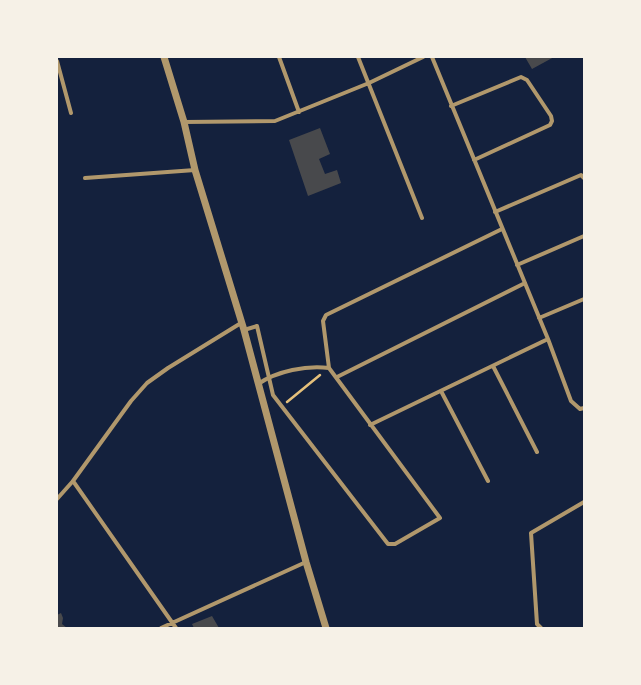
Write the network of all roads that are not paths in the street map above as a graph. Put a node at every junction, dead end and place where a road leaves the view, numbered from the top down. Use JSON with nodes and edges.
{"nodes":[{"id":1,"x":164,"y":57,"type":"edge"},
{"id":2,"x":279,"y":57,"type":"edge"},
{"id":3,"x":358,"y":57,"type":"edge"},
{"id":4,"x":423,"y":57,"type":"edge"},
{"id":5,"x":432,"y":57,"type":"edge"},
{"id":6,"x":57,"y":61,"type":"edge"},
{"id":7,"x":368,"y":83,"type":"junction"},
{"id":8,"x":451,"y":106,"type":"junction"},
{"id":9,"x":299,"y":112,"type":"junction"},
{"id":10,"x":71,"y":113,"type":"dead end"},
{"id":11,"x":184,"y":122,"type":"junction"},
{"id":12,"x":474,"y":160,"type":"junction"},
{"id":13,"x":195,"y":170,"type":"junction"},
{"id":14,"x":85,"y":178,"type":"dead end"},
{"id":15,"x":584,"y":178,"type":"edge"},
{"id":16,"x":495,"y":212,"type":"junction"},
{"id":17,"x":422,"y":218,"type":"dead end"},
{"id":18,"x":502,"y":229,"type":"junction"},
{"id":19,"x":584,"y":236,"type":"edge"},
{"id":20,"x":517,"y":265,"type":"junction"},
{"id":21,"x":524,"y":283,"type":"junction"},
{"id":22,"x":584,"y":299,"type":"edge"},
{"id":23,"x":539,"y":318,"type":"junction"},
{"id":24,"x":241,"y":323,"type":"junction"},
{"id":25,"x":244,"y":330,"type":"junction"},
{"id":26,"x":548,"y":339,"type":"junction"},
{"id":27,"x":493,"y":366,"type":"junction"},
{"id":28,"x":329,"y":368,"type":"junction"},
{"id":29,"x":268,"y":377,"type":"junction"},
{"id":30,"x":337,"y":377,"type":"junction"},
{"id":31,"x":258,"y":385,"type":"junction"},
{"id":32,"x":441,"y":391,"type":"junction"},
{"id":33,"x":584,"y":408,"type":"edge"},
{"id":34,"x":370,"y":425,"type":"junction"},
{"id":35,"x":537,"y":452,"type":"dead end"},
{"id":36,"x":73,"y":481,"type":"junction"},
{"id":37,"x":488,"y":482,"type":"dead end"},
{"id":38,"x":57,"y":499,"type":"edge"},
{"id":39,"x":584,"y":502,"type":"edge"},
{"id":40,"x":306,"y":562,"type":"junction"},
{"id":41,"x":173,"y":622,"type":"junction"},
{"id":42,"x":161,"y":628,"type":"edge"},
{"id":43,"x":176,"y":628,"type":"edge"},
{"id":44,"x":326,"y":628,"type":"edge"},
{"id":45,"x":540,"y":628,"type":"edge"}],
"edges":[{"from":1,"to":11,"type":"street"},
{"from":2,"to":9,"type":"street"},
{"from":3,"to":7,"type":"street"},
{"from":4,"to":7,"type":"street"},
{"from":5,"to":8,"type":"street"},
{"from":6,"to":10,"type":"street"},
{"from":7,"to":9,"type":"street"},
{"from":7,"to":17,"type":"street"},
{"from":8,"to":12,"type":"street"},
{"from":8,"to":12,"type":"street"},
{"from":9,"to":11,"type":"street"},
{"from":11,"to":13,"type":"street"},
{"from":12,"to":16,"type":"street"},
{"from":13,"to":14,"type":"street"},
{"from":13,"to":24,"type":"street"},
{"from":15,"to":16,"type":"street"},
{"from":16,"to":18,"type":"street"},
{"from":18,"to":20,"type":"street"},
{"from":18,"to":28,"type":"street"},
{"from":19,"to":20,"type":"street"},
{"from":20,"to":21,"type":"street"},
{"from":21,"to":23,"type":"street"},
{"from":21,"to":30,"type":"street"},
{"from":22,"to":23,"type":"street"},
{"from":23,"to":26,"type":"street"},
{"from":24,"to":25,"type":"street"},
{"from":24,"to":36,"type":"street"},
{"from":25,"to":29,"type":"street"},
{"from":25,"to":31,"type":"street"},
{"from":26,"to":27,"type":"street"},
{"from":26,"to":33,"type":"street"},
{"from":27,"to":32,"type":"street"},
{"from":27,"to":35,"type":"street"},
{"from":28,"to":29,"type":"street"},
{"from":28,"to":30,"type":"street"},
{"from":29,"to":31,"type":"street"},
{"from":29,"to":34,"type":"street"},
{"from":30,"to":34,"type":"street"},
{"from":31,"to":40,"type":"street"},
{"from":32,"to":34,"type":"street"},
{"from":32,"to":37,"type":"street"},
{"from":36,"to":38,"type":"street"},
{"from":36,"to":41,"type":"street"},
{"from":39,"to":45,"type":"street"},
{"from":40,"to":41,"type":"street"},
{"from":40,"to":44,"type":"street"},
{"from":41,"to":42,"type":"street"},
{"from":41,"to":43,"type":"street"}]}
